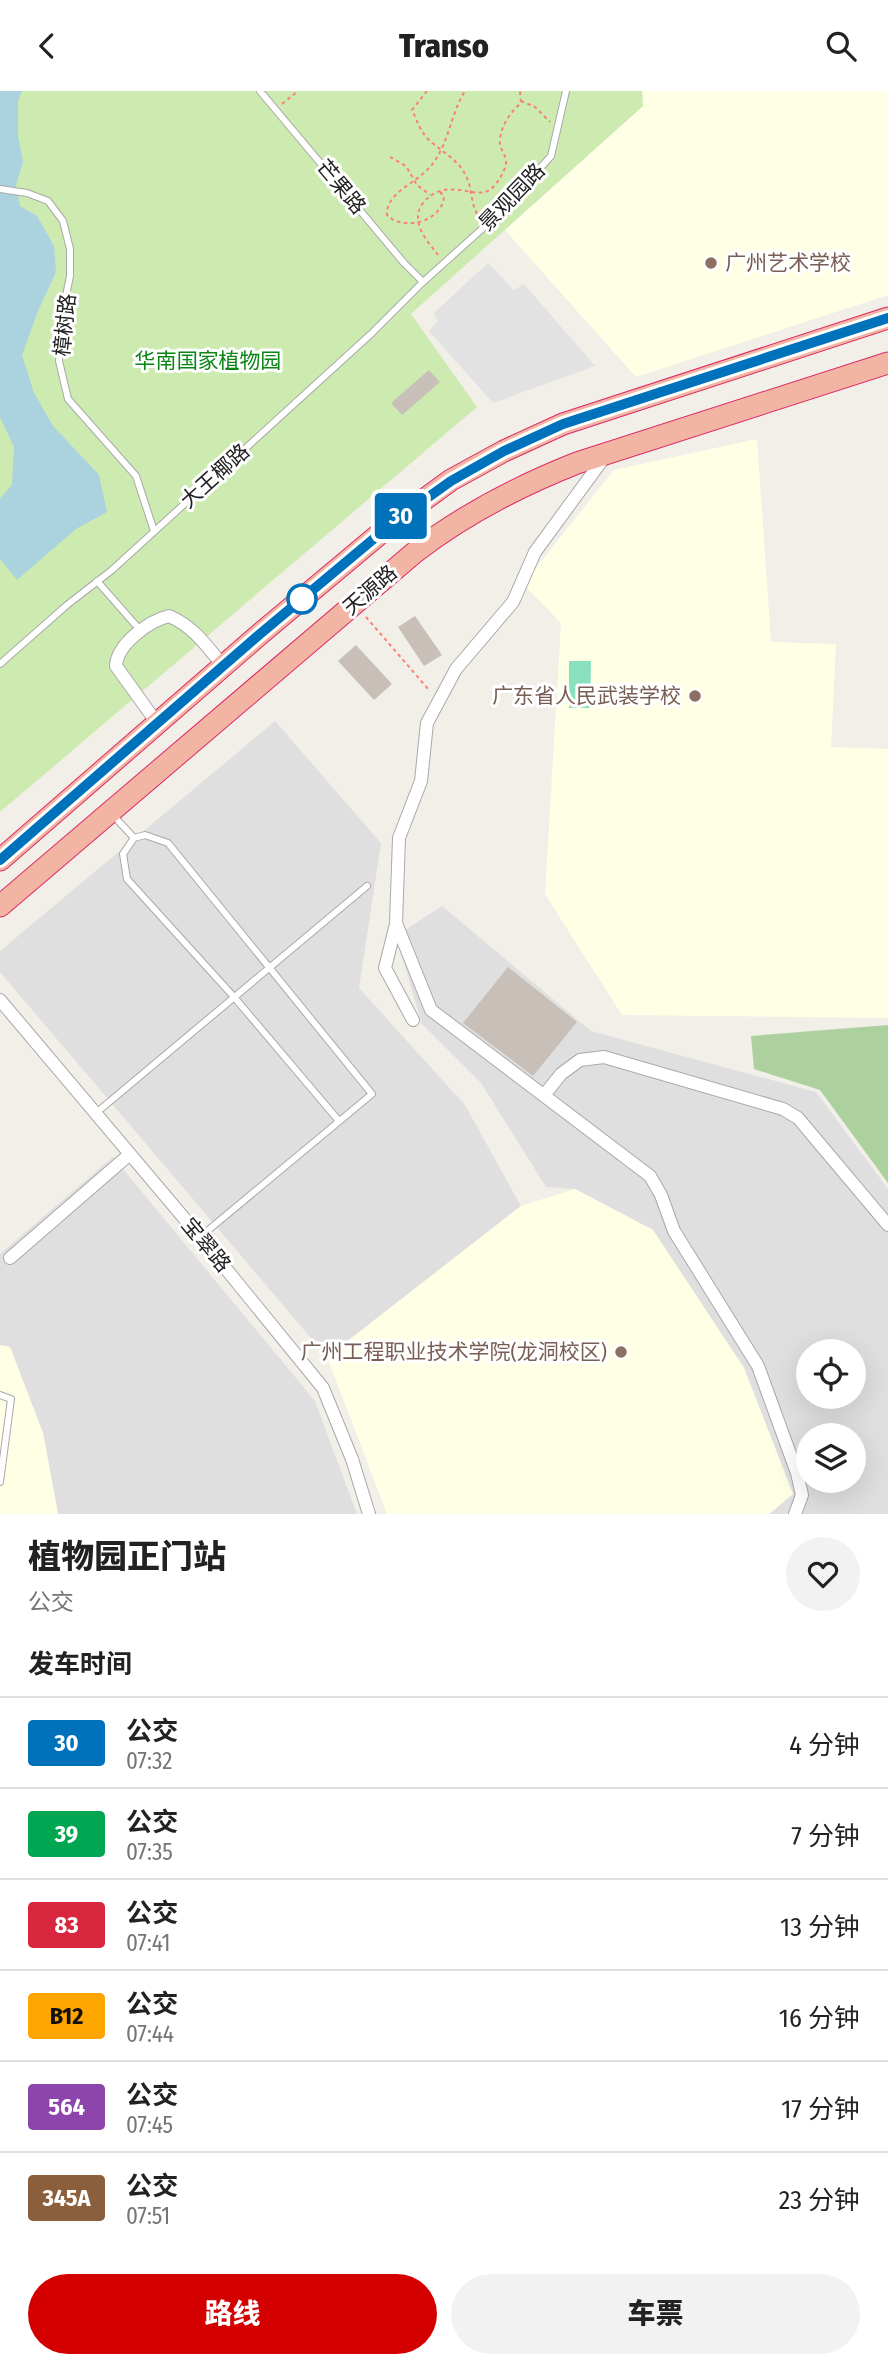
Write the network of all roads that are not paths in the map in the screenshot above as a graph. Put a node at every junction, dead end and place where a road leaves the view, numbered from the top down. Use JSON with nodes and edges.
{"nodes":[{"id":1,"x":260,"y":91,"type":"edge"},
{"id":2,"x":566,"y":91,"type":"edge"},
{"id":3,"x":0,"y":189,"type":"edge"},
{"id":4,"x":423,"y":282,"type":"junction"},
{"id":5,"x":888,"y":318,"type":"edge"},
{"id":6,"x":888,"y":363,"type":"edge"},
{"id":7,"x":609,"y":452,"type":"junction"},
{"id":8,"x":154,"y":531,"type":"junction"},
{"id":9,"x":97,"y":582,"type":"junction"},
{"id":10,"x":141,"y":631,"type":"junction"},
{"id":11,"x":0,"y":664,"type":"edge"},
{"id":12,"x":223,"y":666,"type":"junction"},
{"id":13,"x":157,"y":723,"type":"junction"},
{"id":14,"x":110,"y":813,"type":"junction"},
{"id":15,"x":134,"y":838,"type":"junction"},
{"id":16,"x":0,"y":860,"type":"edge"},
{"id":17,"x":367,"y":886,"type":"dead end"},
{"id":18,"x":0,"y":906,"type":"edge"},
{"id":19,"x":396,"y":923,"type":"junction"},
{"id":20,"x":269,"y":969,"type":"junction"},
{"id":21,"x":234,"y":997,"type":"junction"},
{"id":22,"x":0,"y":1000,"type":"edge"},
{"id":23,"x":412,"y":1020,"type":"dead end"},
{"id":24,"x":545,"y":1094,"type":"dead end"},
{"id":25,"x":96,"y":1113,"type":"junction"},
{"id":26,"x":340,"y":1121,"type":"junction"},
{"id":27,"x":130,"y":1154,"type":"junction"},
{"id":28,"x":888,"y":1225,"type":"edge"},
{"id":29,"x":200,"y":1237,"type":"junction"},
{"id":30,"x":10,"y":1258,"type":"dead end"},
{"id":31,"x":0,"y":1395,"type":"edge"},
{"id":32,"x":0,"y":1482,"type":"edge"},
{"id":33,"x":369,"y":1514,"type":"edge"},
{"id":34,"x":795,"y":1514,"type":"edge"}],
"edges":[{"from":1,"to":4,"type":"lane","name":"芒果路"},
{"from":2,"to":4,"type":"lane","name":"景观园路"},
{"from":3,"to":8,"type":"lane","name":"樟树路"},
{"from":4,"to":8,"type":"lane","name":"大王椰路"},
{"from":5,"to":12,"type":"highway","name":"天源路"},
{"from":6,"to":7,"type":"highway","name":"天源路"},
{"from":7,"to":14,"type":"highway","name":"天源路"},
{"from":7,"to":19,"type":"street"},
{"from":8,"to":9,"type":"lane","name":"大王椰路"},
{"from":9,"to":10,"type":"lane"},
{"from":9,"to":11,"type":"lane","name":"大王椰路"},
{"from":10,"to":12,"type":"street"},
{"from":10,"to":13,"type":"street"},
{"from":12,"to":13,"type":"highway","name":"天源路"},
{"from":13,"to":16,"type":"highway","name":"天源路"},
{"from":14,"to":15,"type":"lane"},
{"from":14,"to":18,"type":"highway","name":"天源路"},
{"from":15,"to":20,"type":"lane"},
{"from":15,"to":21,"type":"lane"},
{"from":17,"to":20,"type":"lane"},
{"from":19,"to":23,"type":"street"},
{"from":19,"to":34,"type":"street"},
{"from":20,"to":21,"type":"lane"},
{"from":20,"to":26,"type":"lane"},
{"from":21,"to":25,"type":"lane"},
{"from":21,"to":26,"type":"lane"},
{"from":22,"to":25,"type":"street","name":"宝翠路"},
{"from":24,"to":28,"type":"street"},
{"from":25,"to":27,"type":"street","name":"宝翠路"},
{"from":26,"to":29,"type":"lane"},
{"from":27,"to":29,"type":"street","name":"宝翠路"},
{"from":27,"to":30,"type":"street"},
{"from":29,"to":33,"type":"street","name":"宝翠路"},
{"from":31,"to":32,"type":"lane"}]}
